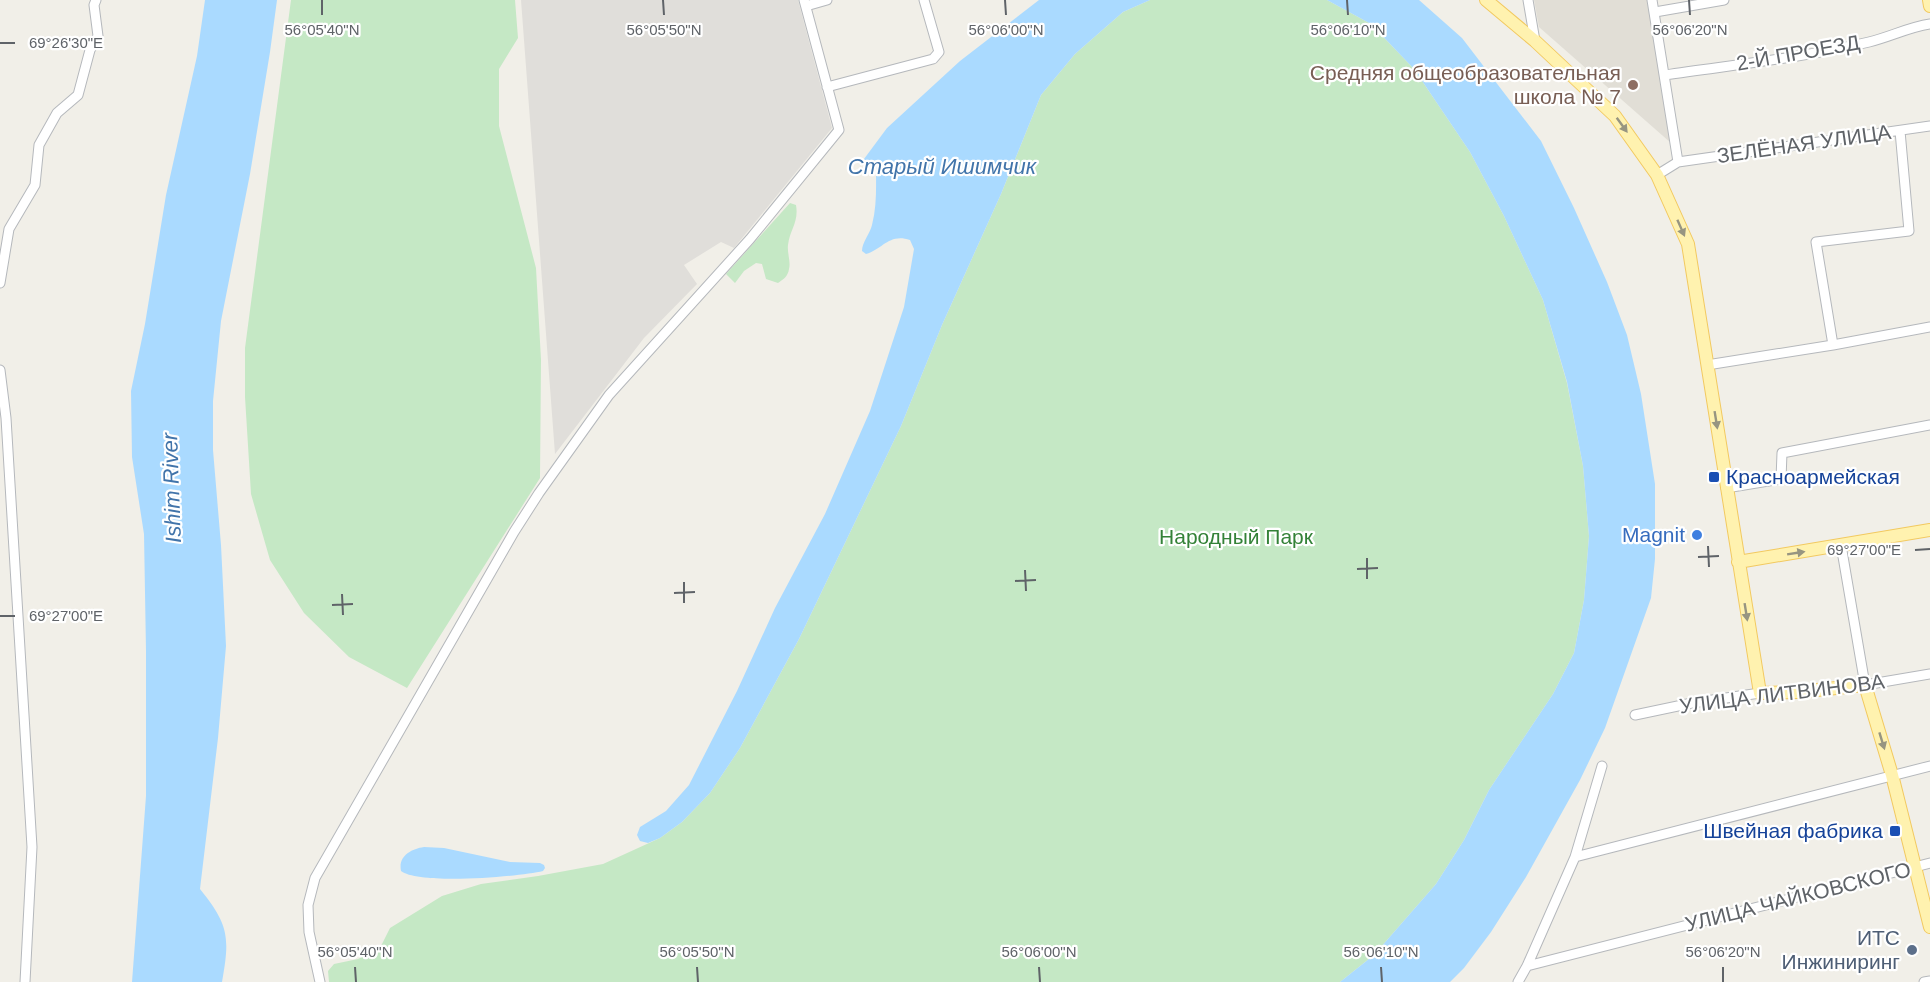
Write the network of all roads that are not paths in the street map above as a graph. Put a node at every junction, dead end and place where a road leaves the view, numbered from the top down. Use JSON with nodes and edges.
{"nodes":[{"id":1,"x":96,"y":0,"type":"edge"},
{"id":2,"x":827,"y":0,"type":"edge"},
{"id":3,"x":924,"y":0,"type":"edge"},
{"id":4,"x":1486,"y":0,"type":"edge"},
{"id":5,"x":1528,"y":0,"type":"edge"},
{"id":6,"x":1653,"y":0,"type":"edge"},
{"id":7,"x":1724,"y":0,"type":"edge"},
{"id":8,"x":1929,"y":0,"type":"edge"},
{"id":9,"x":805,"y":3,"type":"edge"},
{"id":10,"x":1930,"y":6,"type":"edge"},
{"id":11,"x":1655,"y":12,"type":"junction"},
{"id":12,"x":1930,"y":24,"type":"edge"},
{"id":13,"x":1535,"y":41,"type":"junction"},
{"id":14,"x":1665,"y":75,"type":"junction"},
{"id":15,"x":827,"y":87,"type":"junction"},
{"id":16,"x":1930,"y":126,"type":"edge"},
{"id":17,"x":1900,"y":131,"type":"junction"},
{"id":18,"x":1678,"y":162,"type":"junction"},
{"id":19,"x":1657,"y":175,"type":"junction"},
{"id":20,"x":0,"y":284,"type":"edge"},
{"id":21,"x":1930,"y":327,"type":"edge"},
{"id":22,"x":1833,"y":345,"type":"junction"},
{"id":23,"x":1707,"y":365,"type":"junction"},
{"id":24,"x":0,"y":370,"type":"edge"},
{"id":25,"x":1930,"y":425,"type":"edge"},
{"id":26,"x":1726,"y":488,"type":"junction"},
{"id":27,"x":1930,"y":530,"type":"edge"},
{"id":28,"x":1841,"y":546,"type":"junction"},
{"id":29,"x":1738,"y":562,"type":"junction"},
{"id":30,"x":1930,"y":674,"type":"edge"},
{"id":31,"x":1865,"y":684,"type":"junction"},
{"id":32,"x":1760,"y":693,"type":"junction"},
{"id":33,"x":1635,"y":715,"type":"dead end"},
{"id":34,"x":1602,"y":766,"type":"dead end"},
{"id":35,"x":1930,"y":766,"type":"edge"},
{"id":36,"x":1892,"y":776,"type":"junction"},
{"id":37,"x":1575,"y":857,"type":"junction"},
{"id":38,"x":1930,"y":863,"type":"edge"},
{"id":39,"x":1916,"y":867,"type":"junction"},
{"id":40,"x":1930,"y":927,"type":"edge"},
{"id":41,"x":1527,"y":966,"type":"junction"},
{"id":42,"x":1930,"y":981,"type":"edge"},
{"id":43,"x":25,"y":982,"type":"edge"},
{"id":44,"x":320,"y":982,"type":"edge"},
{"id":45,"x":1518,"y":982,"type":"edge"},
{"id":46,"x":1924,"y":982,"type":"edge"}],
"edges":[{"from":1,"to":20,"type":"street"},
{"from":2,"to":9,"type":"street"},
{"from":3,"to":15,"type":"street"},
{"from":4,"to":13,"type":"main road"},
{"from":5,"to":13,"type":"street"},
{"from":6,"to":11,"type":"street"},
{"from":7,"to":11,"type":"street"},
{"from":8,"to":10,"type":"main road"},
{"from":9,"to":15,"type":"street"},
{"from":11,"to":14,"type":"street"},
{"from":12,"to":14,"type":"street","name":"2-Й ПРОЕЗД"},
{"from":13,"to":19,"type":"main road","one_way":true},
{"from":14,"to":18,"type":"street"},
{"from":15,"to":44,"type":"street"},
{"from":16,"to":17,"type":"street","name":"ЗЕЛЁНАЯ УЛИЦА"},
{"from":17,"to":18,"type":"street","name":"ЗЕЛЁНАЯ УЛИЦА"},
{"from":17,"to":22,"type":"street"},
{"from":18,"to":19,"type":"street"},
{"from":19,"to":23,"type":"main road","one_way":true},
{"from":21,"to":22,"type":"street"},
{"from":22,"to":23,"type":"street"},
{"from":23,"to":26,"type":"main road","one_way":true},
{"from":24,"to":43,"type":"street"},
{"from":25,"to":26,"type":"street"},
{"from":26,"to":29,"type":"main road"},
{"from":27,"to":28,"type":"main road"},
{"from":29,"to":28,"type":"main road","one_way":true},
{"from":28,"to":31,"type":"street"},
{"from":29,"to":32,"type":"main road","one_way":true},
{"from":30,"to":31,"type":"street","name":"УЛИЦА ЛИТВИНОВА"},
{"from":31,"to":32,"type":"main road","name":"УЛИЦА ЛИТВИНОВА"},
{"from":31,"to":36,"type":"main road","one_way":true},
{"from":32,"to":33,"type":"street","name":"УЛИЦА ЛИТВИНОВА"},
{"from":34,"to":37,"type":"street"},
{"from":35,"to":36,"type":"street"},
{"from":36,"to":37,"type":"street"},
{"from":36,"to":39,"type":"main road"},
{"from":37,"to":41,"type":"street"},
{"from":38,"to":39,"type":"street","name":"УЛИЦА ЧАЙКОВСКОГО"},
{"from":39,"to":40,"type":"main road"},
{"from":39,"to":41,"type":"street","name":"УЛИЦА ЧАЙКОВСКОГО"},
{"from":41,"to":45,"type":"street"},
{"from":42,"to":46,"type":"street"}]}
